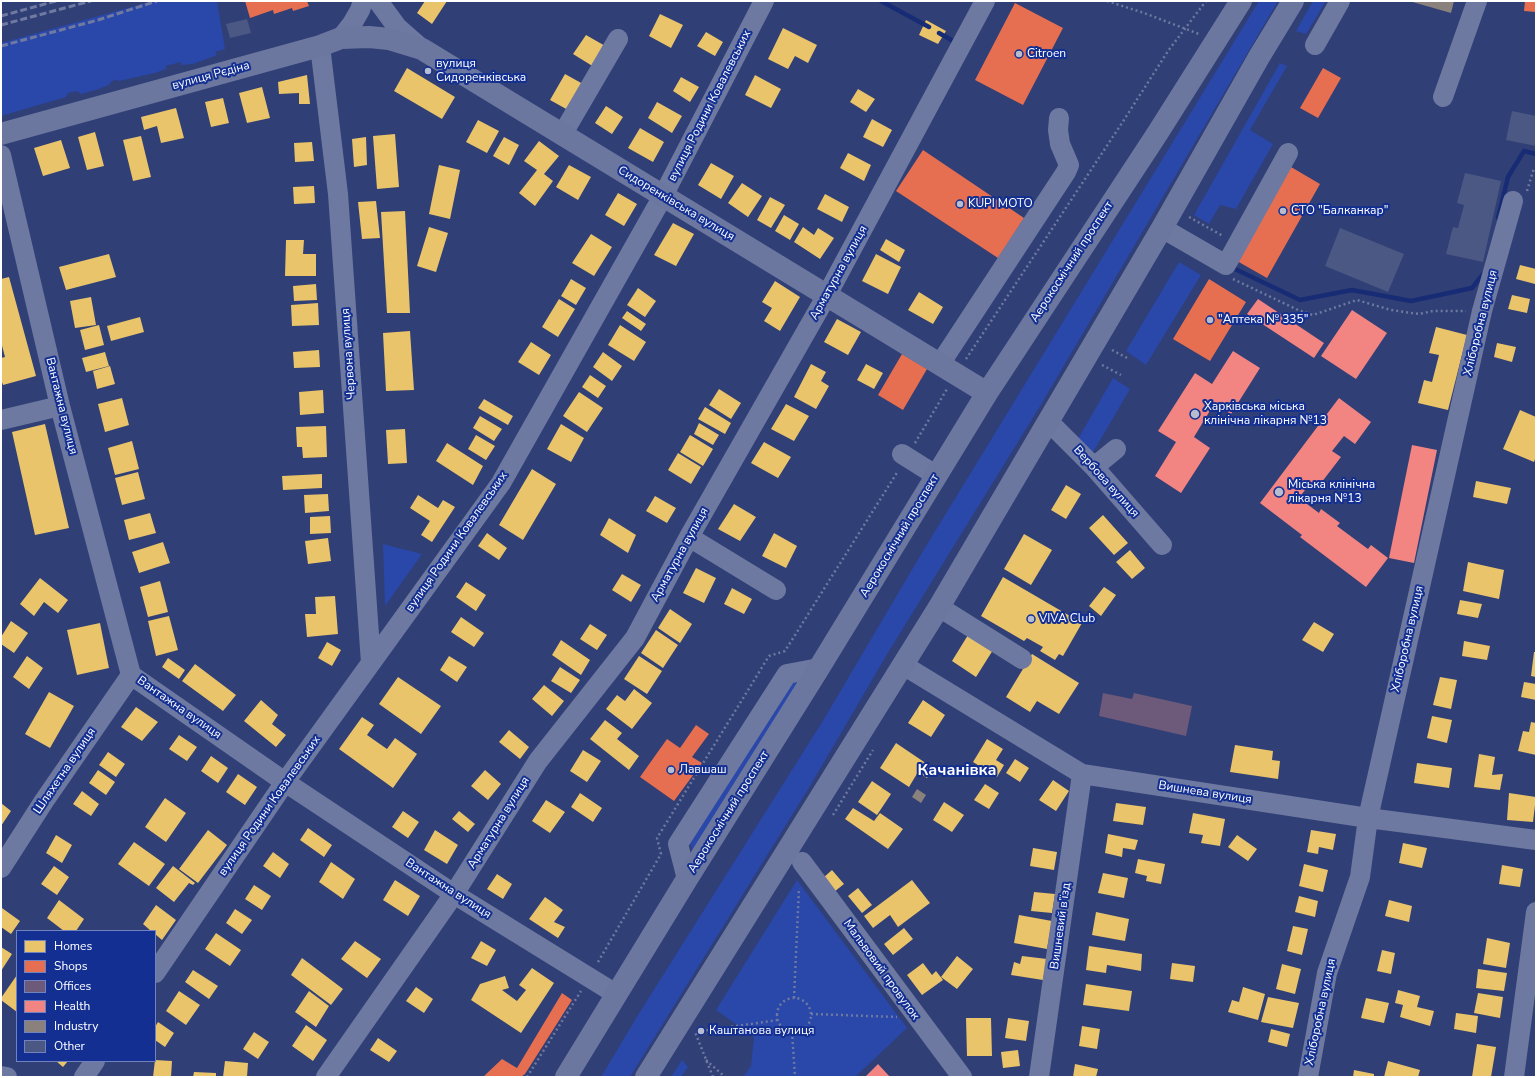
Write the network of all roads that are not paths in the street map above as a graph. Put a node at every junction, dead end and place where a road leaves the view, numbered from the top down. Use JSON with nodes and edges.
{"nodes":[{"id":1,"x":363,"y":1,"type":"edge"},
{"id":2,"x":378,"y":1,"type":"edge"},
{"id":3,"x":764,"y":1,"type":"edge"},
{"id":4,"x":985,"y":1,"type":"edge"},
{"id":5,"x":1241,"y":1,"type":"edge"},
{"id":6,"x":1293,"y":1,"type":"edge"},
{"id":7,"x":1340,"y":1,"type":"edge"},
{"id":8,"x":1477,"y":1,"type":"edge"},
{"id":9,"x":341,"y":38,"type":"junction"},
{"id":10,"x":618,"y":39,"type":"dead end"},
{"id":11,"x":1315,"y":45,"type":"dead end"},
{"id":12,"x":320,"y":46,"type":"junction"},
{"id":13,"x":422,"y":49,"type":"junction"},
{"id":14,"x":1443,"y":98,"type":"dead end"},
{"id":15,"x":1059,"y":118,"type":"dead end"},
{"id":16,"x":1,"y":134,"type":"edge"},
{"id":17,"x":562,"y":135,"type":"junction"},
{"id":18,"x":1288,"y":153,"type":"dead end"},
{"id":19,"x":1,"y":155,"type":"edge"},
{"id":20,"x":664,"y":196,"type":"junction"},
{"id":21,"x":1519,"y":198,"type":"road end"},
{"id":22,"x":1162,"y":228,"type":"junction"},
{"id":23,"x":828,"y":296,"type":"junction"},
{"id":24,"x":948,"y":369,"type":"junction"},
{"id":25,"x":987,"y":392,"type":"junction"},
{"id":26,"x":60,"y":406,"type":"junction"},
{"id":27,"x":1,"y":420,"type":"edge"},
{"id":28,"x":1048,"y":421,"type":"junction"},
{"id":29,"x":1116,"y":449,"type":"dead end"},
{"id":30,"x":904,"y":456,"type":"road end"},
{"id":31,"x":1094,"y":466,"type":"junction"},
{"id":32,"x":937,"y":476,"type":"junction"},
{"id":33,"x":689,"y":537,"type":"junction"},
{"id":34,"x":1162,"y":545,"type":"dead end"},
{"id":35,"x":776,"y":590,"type":"dead end"},
{"id":36,"x":939,"y":607,"type":"junction"},
{"id":37,"x":1022,"y":659,"type":"dead end"},
{"id":38,"x":371,"y":662,"type":"junction"},
{"id":39,"x":903,"y":665,"type":"junction"},
{"id":40,"x":131,"y":675,"type":"junction"},
{"id":41,"x":1082,"y":774,"type":"junction"},
{"id":42,"x":285,"y":782,"type":"junction"},
{"id":43,"x":1368,"y":818,"type":"junction"},
{"id":44,"x":1536,"y":840,"type":"edge"},
{"id":45,"x":802,"y":862,"type":"road end"},
{"id":46,"x":1,"y":868,"type":"edge"},
{"id":47,"x":454,"y":894,"type":"junction"},
{"id":48,"x":1536,"y":912,"type":"edge"},
{"id":49,"x":156,"y":972,"type":"edge"},
{"id":50,"x":616,"y":994,"type":"junction"},
{"id":51,"x":93,"y":1062,"type":"edge"},
{"id":52,"x":1,"y":1076,"type":"edge"},
{"id":53,"x":7,"y":1077,"type":"edge"},
{"id":54,"x":84,"y":1077,"type":"edge"},
{"id":55,"x":326,"y":1077,"type":"edge"},
{"id":56,"x":566,"y":1077,"type":"edge"},
{"id":57,"x":646,"y":1077,"type":"edge"},
{"id":58,"x":962,"y":1077,"type":"edge"},
{"id":59,"x":1040,"y":1077,"type":"edge"},
{"id":60,"x":1308,"y":1077,"type":"edge"},
{"id":61,"x":1514,"y":1077,"type":"edge"}],
"edges":[{"from":1,"to":9,"type":"street"},
{"from":2,"to":13,"type":"street","name":"Сидоренківська вулиця"},
{"from":3,"to":20,"type":"street","name":"вулиця Родини Ковалевських"},
{"from":4,"to":23,"type":"street","name":"Арматурна вулиця"},
{"from":5,"to":25,"type":"main road","name":"Аерокосмічний проспект"},
{"from":6,"to":22,"type":"main road"},
{"from":7,"to":11,"type":"street"},
{"from":8,"to":14,"type":"street"},
{"from":9,"to":12,"type":"main road","name":"вулиця Рєдіна"},
{"from":9,"to":13,"type":"main road","name":"вулиця Рєдіна"},
{"from":10,"to":17,"type":"street"},
{"from":12,"to":16,"type":"main road","name":"вулиця Рєдіна"},
{"from":12,"to":38,"type":"street","name":"Червона вулиця"},
{"from":13,"to":17,"type":"main road","name":"Сидоренківська вулиця"},
{"from":15,"to":24,"type":"street"},
{"from":17,"to":20,"type":"main road","name":"Сидоренківська вулиця"},
{"from":18,"to":22,"type":"street"},
{"from":19,"to":26,"type":"street","name":"Вантажна вулиця"},
{"from":20,"to":23,"type":"main road","name":"Сидоренківська вулиця"},
{"from":20,"to":38,"type":"street","name":"вулиця Родини Ковалевських"},
{"from":21,"to":43,"type":"street","name":"Хліборобна вулиця"},
{"from":22,"to":28,"type":"main road"},
{"from":23,"to":24,"type":"main road","name":"Сидоренківська вулиця"},
{"from":23,"to":33,"type":"street","name":"Арматурна вулиця"},
{"from":24,"to":25,"type":"main road","name":"Сидоренківська вулиця"},
{"from":25,"to":32,"type":"main road","name":"Аерокосмічний проспект"},
{"from":26,"to":27,"type":"street"},
{"from":26,"to":40,"type":"street","name":"Вантажна вулиця"},
{"from":28,"to":31,"type":"street","name":"Вербова вулиця"},
{"from":28,"to":36,"type":"main road"},
{"from":29,"to":31,"type":"street"},
{"from":30,"to":32,"type":"street"},
{"from":31,"to":34,"type":"street","name":"Вербова вулиця"},
{"from":32,"to":50,"type":"main road","name":"Аерокосмічний проспект"},
{"from":33,"to":35,"type":"street"},
{"from":33,"to":47,"type":"street","name":"Арматурна вулиця"},
{"from":36,"to":37,"type":"street"},
{"from":36,"to":39,"type":"main road"},
{"from":38,"to":42,"type":"street","name":"вулиця Родини Ковалевських"},
{"from":39,"to":41,"type":"street","name":"Вишнева вулиця"},
{"from":39,"to":57,"type":"main road"},
{"from":40,"to":42,"type":"street","name":"Вантажна вулиця"},
{"from":40,"to":46,"type":"street","name":"Шляхетна вулиця"},
{"from":41,"to":43,"type":"street","name":"Вишнева вулиця"},
{"from":41,"to":59,"type":"street","name":"Вишневий в’їзд"},
{"from":42,"to":47,"type":"street","name":"Вантажна вулиця"},
{"from":42,"to":49,"type":"street","name":"вулиця Родини Ковалевських"},
{"from":43,"to":44,"type":"street","name":"Вишнева вулиця"},
{"from":43,"to":60,"type":"street","name":"Хліборобна вулиця"},
{"from":45,"to":58,"type":"street","name":"Мальвовий провулок"},
{"from":47,"to":50,"type":"street","name":"Вантажна вулиця"},
{"from":47,"to":55,"type":"street","name":"Арматурна вулиця"},
{"from":48,"to":61,"type":"street"},
{"from":50,"to":56,"type":"main road","name":"Аерокосмічний проспект"},
{"from":51,"to":54,"type":"street"},
{"from":52,"to":53,"type":"street"}]}
